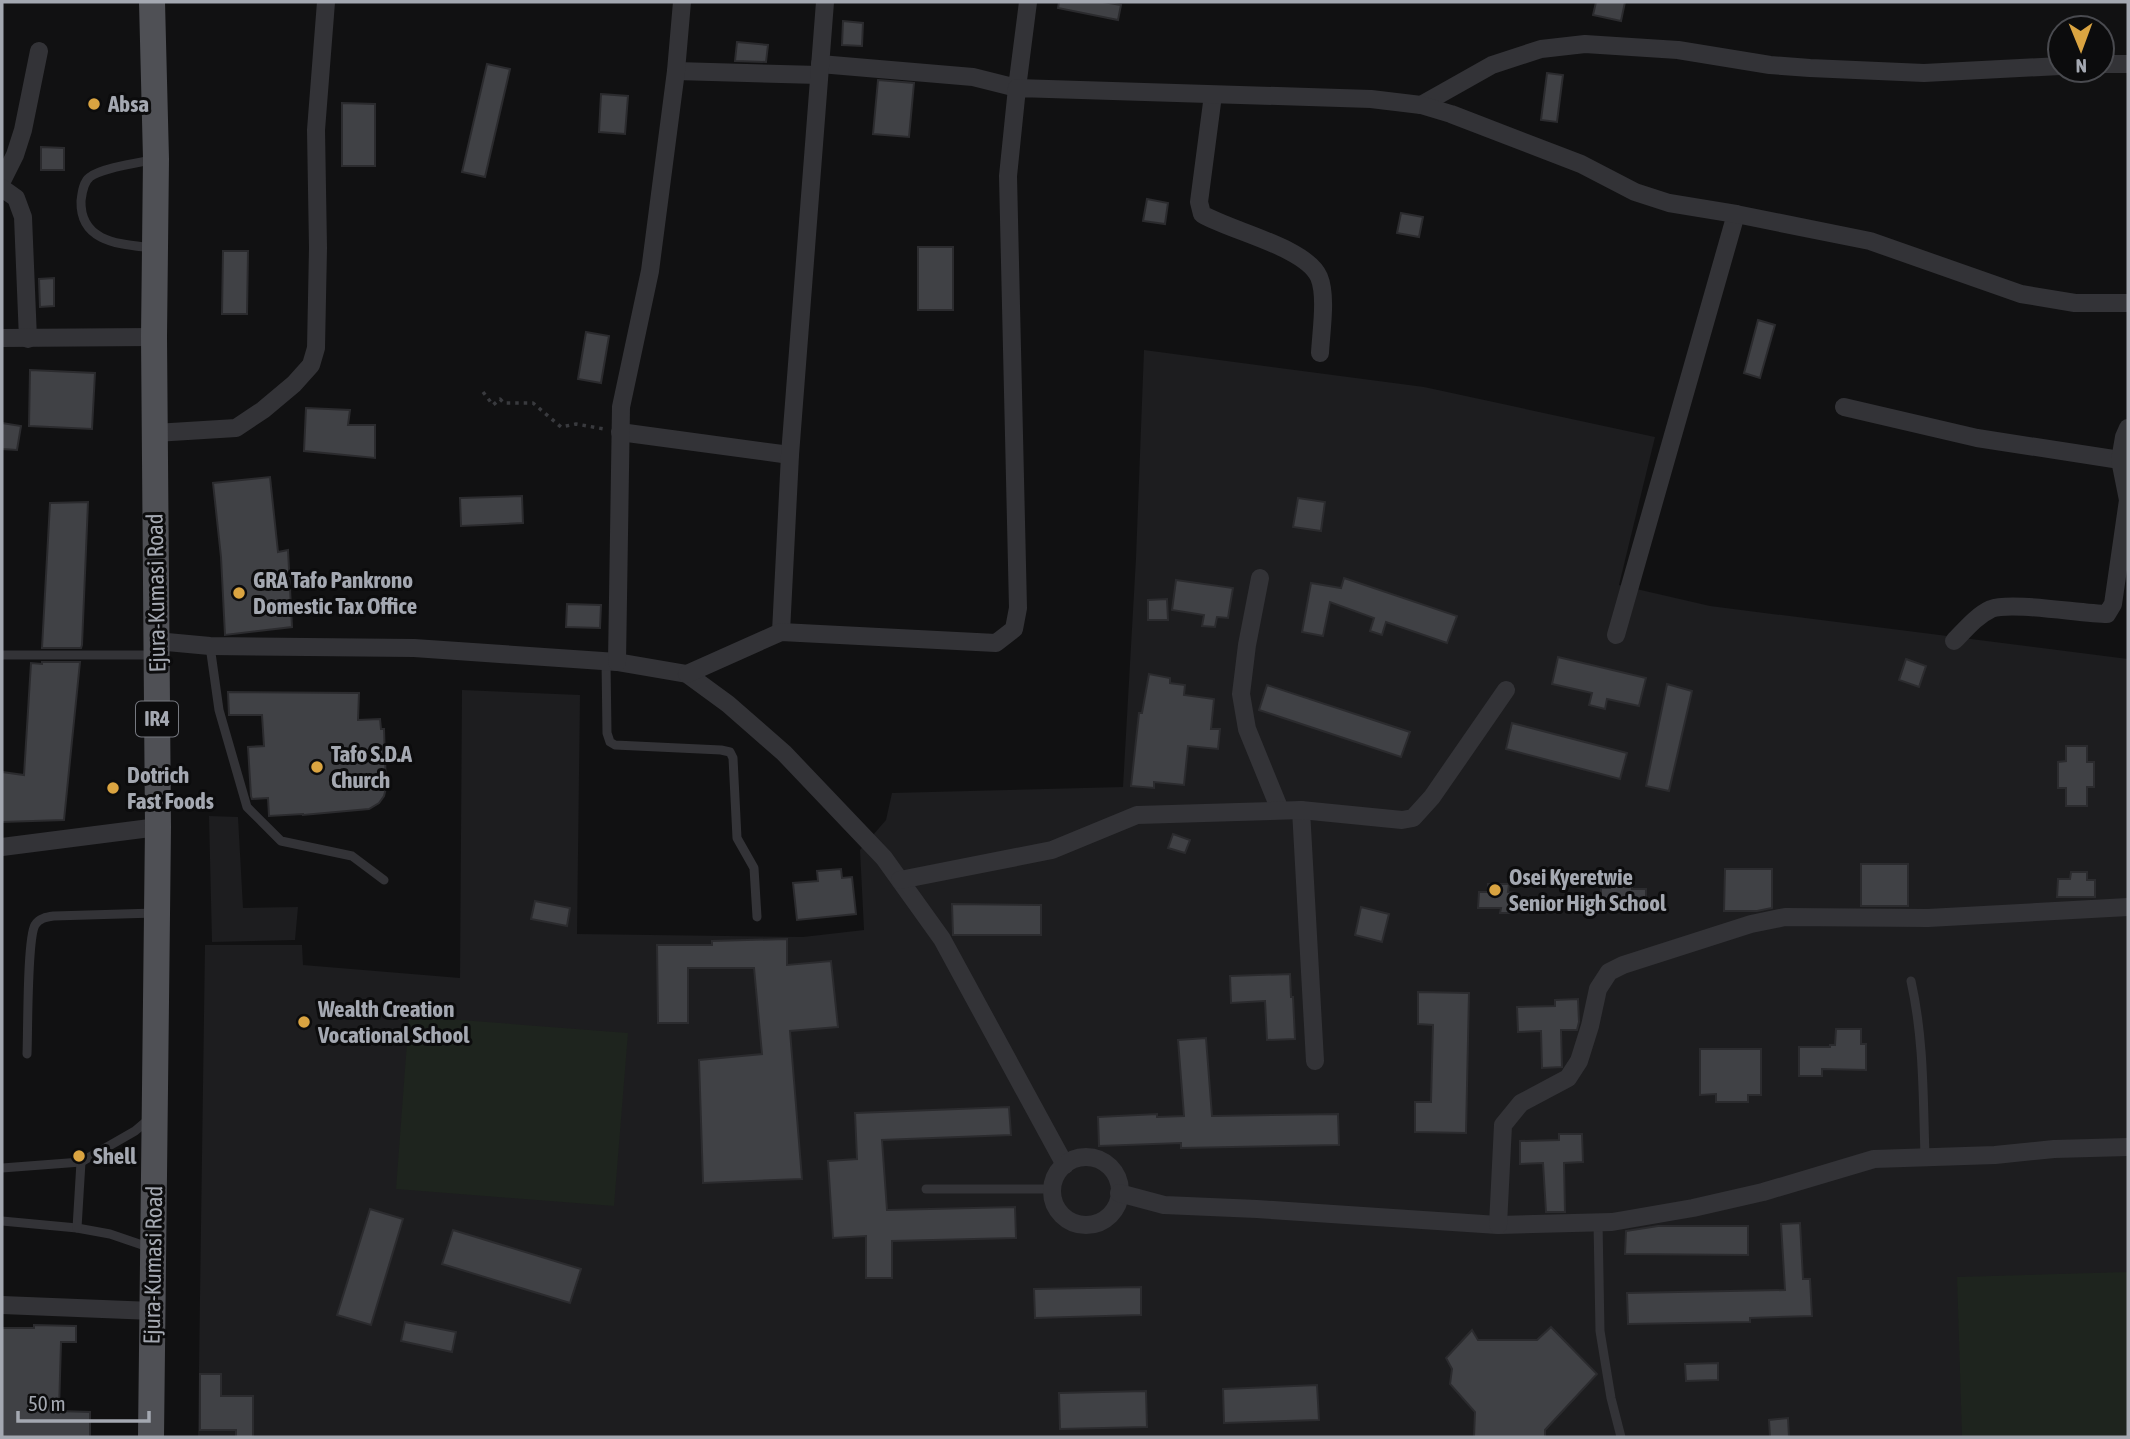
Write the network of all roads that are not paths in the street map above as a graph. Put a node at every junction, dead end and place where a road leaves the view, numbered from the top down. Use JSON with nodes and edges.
{"nodes":[{"id":1,"x":152,"y":2,"type":"edge"},
{"id":2,"x":326,"y":2,"type":"edge"},
{"id":3,"x":682,"y":2,"type":"edge"},
{"id":4,"x":825,"y":2,"type":"edge"},
{"id":5,"x":1028,"y":2,"type":"edge"},
{"id":6,"x":40,"y":51,"type":"dead end"},
{"id":7,"x":2046,"y":67,"type":"edge"},
{"id":8,"x":819,"y":69,"type":"junction"},
{"id":9,"x":676,"y":71,"type":"junction"},
{"id":10,"x":1017,"y":88,"type":"junction"},
{"id":11,"x":1213,"y":95,"type":"junction"},
{"id":12,"x":1421,"y":105,"type":"junction"},
{"id":13,"x":156,"y":159,"type":"junction"},
{"id":14,"x":2,"y":181,"type":"edge"},
{"id":15,"x":2,"y":188,"type":"edge"},
{"id":16,"x":1736,"y":214,"type":"junction"},
{"id":17,"x":154,"y":248,"type":"junction"},
{"id":18,"x":2128,"y":303,"type":"edge"},
{"id":19,"x":154,"y":337,"type":"junction"},
{"id":20,"x":2,"y":338,"type":"edge"},
{"id":21,"x":28,"y":339,"type":"junction"},
{"id":22,"x":1320,"y":353,"type":"dead end"},
{"id":23,"x":1844,"y":407,"type":"dead end"},
{"id":24,"x":2128,"y":428,"type":"edge"},
{"id":25,"x":617,"y":431,"type":"junction"},
{"id":26,"x":155,"y":433,"type":"junction"},
{"id":27,"x":790,"y":455,"type":"junction"},
{"id":28,"x":2120,"y":460,"type":"junction"},
{"id":29,"x":1260,"y":579,"type":"dead end"},
{"id":30,"x":781,"y":632,"type":"junction"},
{"id":31,"x":1616,"y":635,"type":"dead end"},
{"id":32,"x":1954,"y":642,"type":"dead end"},
{"id":33,"x":210,"y":646,"type":"junction"},
{"id":34,"x":156,"y":648,"type":"junction"},
{"id":35,"x":2,"y":655,"type":"edge"},
{"id":36,"x":612,"y":662,"type":"junction"},
{"id":37,"x":687,"y":674,"type":"junction"},
{"id":38,"x":1506,"y":690,"type":"dead end"},
{"id":39,"x":1280,"y":810,"type":"junction"},
{"id":40,"x":1301,"y":810,"type":"junction"},
{"id":41,"x":158,"y":827,"type":"junction"},
{"id":42,"x":2,"y":846,"type":"edge"},
{"id":43,"x":384,"y":880,"type":"dead end"},
{"id":44,"x":900,"y":880,"type":"junction"},
{"id":45,"x":2128,"y":907,"type":"edge"},
{"id":46,"x":157,"y":913,"type":"junction"},
{"id":47,"x":757,"y":917,"type":"dead end"},
{"id":48,"x":1911,"y":981,"type":"dead end"},
{"id":49,"x":27,"y":1054,"type":"dead end"},
{"id":50,"x":1315,"y":1060,"type":"dead end"},
{"id":51,"x":155,"y":1114,"type":"junction"},
{"id":52,"x":2128,"y":1147,"type":"edge"},
{"id":53,"x":1924,"y":1156,"type":"junction"},
{"id":54,"x":81,"y":1162,"type":"junction"},
{"id":55,"x":1065,"y":1165,"type":"junction"},
{"id":56,"x":2,"y":1168,"type":"edge"},
{"id":57,"x":926,"y":1189,"type":"dead end"},
{"id":58,"x":1052,"y":1189,"type":"junction"},
{"id":59,"x":1119,"y":1193,"type":"junction"},
{"id":60,"x":2,"y":1221,"type":"edge"},
{"id":61,"x":1598,"y":1222,"type":"junction"},
{"id":62,"x":1498,"y":1225,"type":"junction"},
{"id":63,"x":77,"y":1227,"type":"junction"},
{"id":64,"x":153,"y":1248,"type":"junction"},
{"id":65,"x":2,"y":1305,"type":"edge"},
{"id":66,"x":153,"y":1311,"type":"junction"},
{"id":67,"x":151,"y":1437,"type":"edge"},
{"id":68,"x":1621,"y":1437,"type":"edge"}],
"edges":[{"from":1,"to":13,"type":"main road","name":"Ejura-Kumasi Road","number":"IR4"},
{"from":2,"to":26,"type":"street"},
{"from":3,"to":9,"type":"street"},
{"from":4,"to":8,"type":"street"},
{"from":5,"to":10,"type":"street"},
{"from":6,"to":14,"type":"street"},
{"from":7,"to":12,"type":"street"},
{"from":8,"to":9,"type":"street"},
{"from":8,"to":10,"type":"street"},
{"from":8,"to":27,"type":"street"},
{"from":9,"to":25,"type":"street"},
{"from":10,"to":11,"type":"street"},
{"from":10,"to":30,"type":"street"},
{"from":11,"to":12,"type":"street"},
{"from":11,"to":22,"type":"street"},
{"from":12,"to":16,"type":"street"},
{"from":13,"to":17,"type":"main road","name":"Ejura-Kumasi Road","number":"IR4"},
{"from":13,"to":17,"type":"lane"},
{"from":15,"to":21,"type":"street"},
{"from":16,"to":18,"type":"street"},
{"from":16,"to":31,"type":"street"},
{"from":17,"to":19,"type":"main road","name":"Ejura-Kumasi Road","number":"IR4"},
{"from":19,"to":21,"type":"street"},
{"from":19,"to":26,"type":"main road","name":"Ejura-Kumasi Road","number":"IR4"},
{"from":20,"to":21,"type":"street"},
{"from":23,"to":28,"type":"street"},
{"from":24,"to":28,"type":"street"},
{"from":25,"to":27,"type":"street"},
{"from":25,"to":36,"type":"street"},
{"from":26,"to":34,"type":"main road","name":"Ejura-Kumasi Road","number":"IR4"},
{"from":27,"to":30,"type":"street"},
{"from":28,"to":32,"type":"street"},
{"from":29,"to":39,"type":"street"},
{"from":30,"to":37,"type":"street"},
{"from":33,"to":34,"type":"street"},
{"from":33,"to":36,"type":"street"},
{"from":33,"to":43,"type":"lane"},
{"from":34,"to":35,"type":"lane"},
{"from":34,"to":41,"type":"main road","name":"Ejura-Kumasi Road","number":"IR4"},
{"from":36,"to":37,"type":"street"},
{"from":36,"to":47,"type":"lane"},
{"from":37,"to":44,"type":"street"},
{"from":38,"to":40,"type":"street"},
{"from":39,"to":40,"type":"street"},
{"from":39,"to":44,"type":"street"},
{"from":40,"to":50,"type":"street"},
{"from":41,"to":42,"type":"street"},
{"from":41,"to":46,"type":"main road","name":"Ejura-Kumasi Road","number":"IR4"},
{"from":44,"to":55,"type":"street"},
{"from":45,"to":62,"type":"street"},
{"from":46,"to":49,"type":"lane"},
{"from":46,"to":51,"type":"main road","name":"Ejura-Kumasi Road","number":"IR4"},
{"from":48,"to":53,"type":"lane"},
{"from":51,"to":54,"type":"lane"},
{"from":51,"to":64,"type":"main road","name":"Ejura-Kumasi Road","number":"IR4"},
{"from":52,"to":53,"type":"street"},
{"from":53,"to":61,"type":"street"},
{"from":54,"to":56,"type":"lane"},
{"from":54,"to":63,"type":"lane"},
{"from":55,"to":58,"type":"street"},
{"from":55,"to":59,"type":"street"},
{"from":57,"to":58,"type":"lane"},
{"from":58,"to":59,"type":"street"},
{"from":59,"to":62,"type":"street"},
{"from":60,"to":63,"type":"lane"},
{"from":61,"to":62,"type":"street"},
{"from":61,"to":68,"type":"lane"},
{"from":63,"to":64,"type":"lane"},
{"from":64,"to":66,"type":"main road","name":"Ejura-Kumasi Road","number":"IR4"},
{"from":65,"to":66,"type":"street"},
{"from":66,"to":67,"type":"main road","name":"Ejura-Kumasi Road","number":"IR4"}]}
